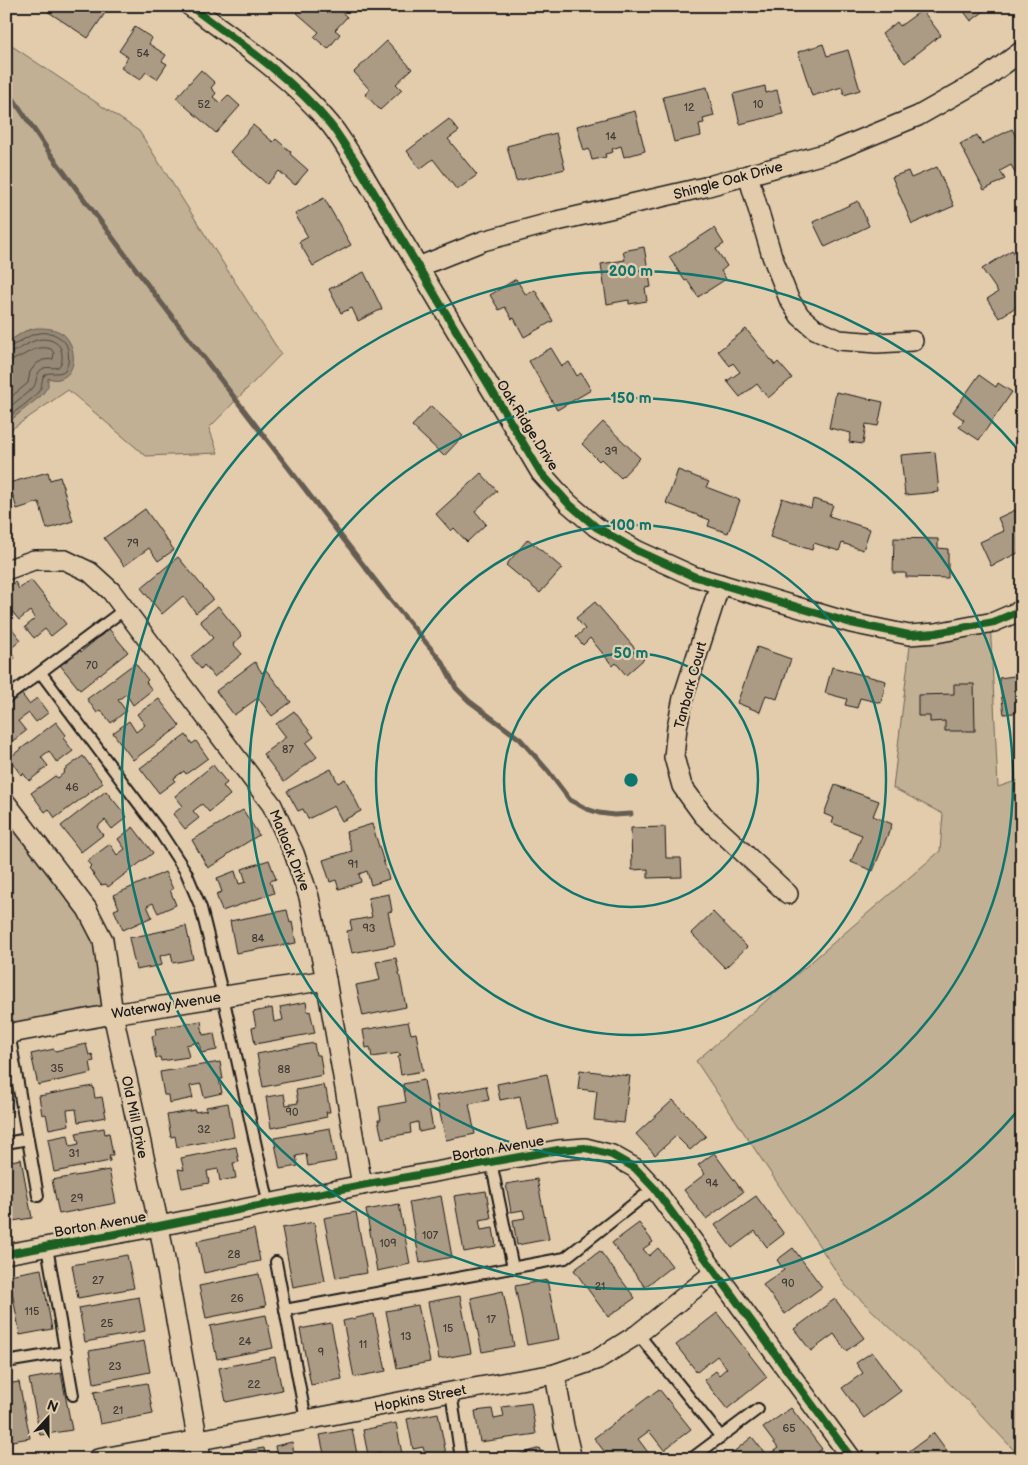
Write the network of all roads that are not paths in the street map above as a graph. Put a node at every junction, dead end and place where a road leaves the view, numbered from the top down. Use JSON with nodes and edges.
{"nodes":[{"id":1,"x":190,"y":6,"type":"edge"},
{"id":2,"x":1022,"y":51,"type":"edge"},
{"id":3,"x":748,"y":175,"type":"junction"},
{"id":4,"x":418,"y":267,"type":"junction"},
{"id":5,"x":913,"y":341,"type":"dead end"},
{"id":6,"x":6,"y":570,"type":"edge"},
{"id":7,"x":720,"y":584,"type":"junction"},
{"id":8,"x":125,"y":609,"type":"junction"},
{"id":9,"x":1022,"y":610,"type":"edge"},
{"id":10,"x":41,"y":672,"type":"junction"},
{"id":11,"x":6,"y":698,"type":"edge"},
{"id":12,"x":6,"y":803,"type":"edge"},
{"id":13,"x":13,"y":827,"type":"edge"},
{"id":14,"x":788,"y":894,"type":"dead end"},
{"id":15,"x":326,"y":980,"type":"junction"},
{"id":16,"x":223,"y":996,"type":"junction"},
{"id":17,"x":113,"y":1014,"type":"junction"},
{"id":18,"x":8,"y":1033,"type":"edge"},
{"id":19,"x":28,"y":1139,"type":"junction"},
{"id":20,"x":6,"y":1143,"type":"edge"},
{"id":21,"x":491,"y":1162,"type":"junction"},
{"id":22,"x":362,"y":1185,"type":"junction"},
{"id":23,"x":654,"y":1188,"type":"junction"},
{"id":24,"x":38,"y":1196,"type":"dead end"},
{"id":25,"x":268,"y":1205,"type":"junction"},
{"id":26,"x":159,"y":1226,"type":"junction"},
{"id":27,"x":47,"y":1247,"type":"junction"},
{"id":28,"x":6,"y":1254,"type":"edge"},
{"id":29,"x":276,"y":1262,"type":"dead end"},
{"id":30,"x":513,"y":1268,"type":"junction"},
{"id":31,"x":715,"y":1272,"type":"junction"},
{"id":32,"x":285,"y":1310,"type":"junction"},
{"id":33,"x":638,"y":1334,"type":"junction"},
{"id":34,"x":66,"y":1352,"type":"junction"},
{"id":35,"x":6,"y":1362,"type":"edge"},
{"id":36,"x":555,"y":1374,"type":"junction"},
{"id":37,"x":451,"y":1392,"type":"junction"},
{"id":38,"x":73,"y":1395,"type":"dead end"},
{"id":39,"x":758,"y":1410,"type":"dead end"},
{"id":40,"x":306,"y":1420,"type":"junction"},
{"id":41,"x":720,"y":1437,"type":"junction"},
{"id":42,"x":198,"y":1440,"type":"junction"},
{"id":43,"x":98,"y":1459,"type":"edge"},
{"id":44,"x":201,"y":1459,"type":"edge"},
{"id":45,"x":461,"y":1459,"type":"edge"},
{"id":46,"x":572,"y":1459,"type":"edge"},
{"id":47,"x":691,"y":1459,"type":"edge"},
{"id":48,"x":852,"y":1459,"type":"edge"}],
"edges":[{"from":1,"to":4,"type":"street","name":"Oak Ridge Drive"},
{"from":2,"to":3,"type":"street","name":"Shingle Oak Drive"},
{"from":3,"to":4,"type":"street","name":"Shingle Oak Drive"},
{"from":3,"to":5,"type":"street"},
{"from":4,"to":7,"type":"street","name":"Oak Ridge Drive"},
{"from":6,"to":8,"type":"street","name":"Matlack Drive"},
{"from":7,"to":9,"type":"street","name":"Oak Ridge Drive"},
{"from":7,"to":14,"type":"street","name":"Tanbark Court"},
{"from":8,"to":10,"type":"lane"},
{"from":8,"to":15,"type":"street","name":"Matlack Drive"},
{"from":10,"to":11,"type":"lane"},
{"from":10,"to":16,"type":"lane"},
{"from":12,"to":13,"type":"street","name":"Old Mill Drive"},
{"from":13,"to":17,"type":"street","name":"Old Mill Drive"},
{"from":15,"to":16,"type":"street","name":"Waterway Avenue"},
{"from":15,"to":22,"type":"street","name":"Matlack Drive"},
{"from":16,"to":17,"type":"street","name":"Waterway Avenue"},
{"from":16,"to":25,"type":"lane"},
{"from":17,"to":18,"type":"street","name":"Waterway Avenue"},
{"from":17,"to":26,"type":"street","name":"Old Mill Drive"},
{"from":18,"to":19,"type":"lane"},
{"from":19,"to":20,"type":"lane"},
{"from":19,"to":24,"type":"lane"},
{"from":21,"to":22,"type":"street","name":"Borton Avenue"},
{"from":21,"to":23,"type":"street","name":"Borton Avenue"},
{"from":21,"to":30,"type":"lane"},
{"from":22,"to":25,"type":"street","name":"Borton Avenue"},
{"from":23,"to":30,"type":"lane"},
{"from":23,"to":31,"type":"street","name":"Borton Avenue"},
{"from":25,"to":26,"type":"street","name":"Borton Avenue"},
{"from":26,"to":27,"type":"street","name":"Borton Avenue"},
{"from":26,"to":42,"type":"street","name":"Old Mill Drive"},
{"from":27,"to":28,"type":"street","name":"Borton Avenue"},
{"from":27,"to":34,"type":"lane"},
{"from":29,"to":32,"type":"lane"},
{"from":30,"to":32,"type":"lane"},
{"from":31,"to":33,"type":"street","name":"Hopkins Street"},
{"from":31,"to":48,"type":"street","name":"Borton Avenue"},
{"from":32,"to":40,"type":"lane"},
{"from":33,"to":36,"type":"street","name":"Hopkins Street"},
{"from":33,"to":41,"type":"lane"},
{"from":34,"to":35,"type":"lane"},
{"from":34,"to":38,"type":"lane"},
{"from":36,"to":37,"type":"street","name":"Hopkins Street"},
{"from":36,"to":46,"type":"street"},
{"from":37,"to":40,"type":"street","name":"Hopkins Street"},
{"from":37,"to":45,"type":"lane"},
{"from":39,"to":41,"type":"lane"},
{"from":40,"to":42,"type":"street","name":"Hopkins Street"},
{"from":41,"to":47,"type":"lane"},
{"from":42,"to":43,"type":"street","name":"Hopkins Street"},
{"from":42,"to":44,"type":"street","name":"Old Mill Drive"}]}
